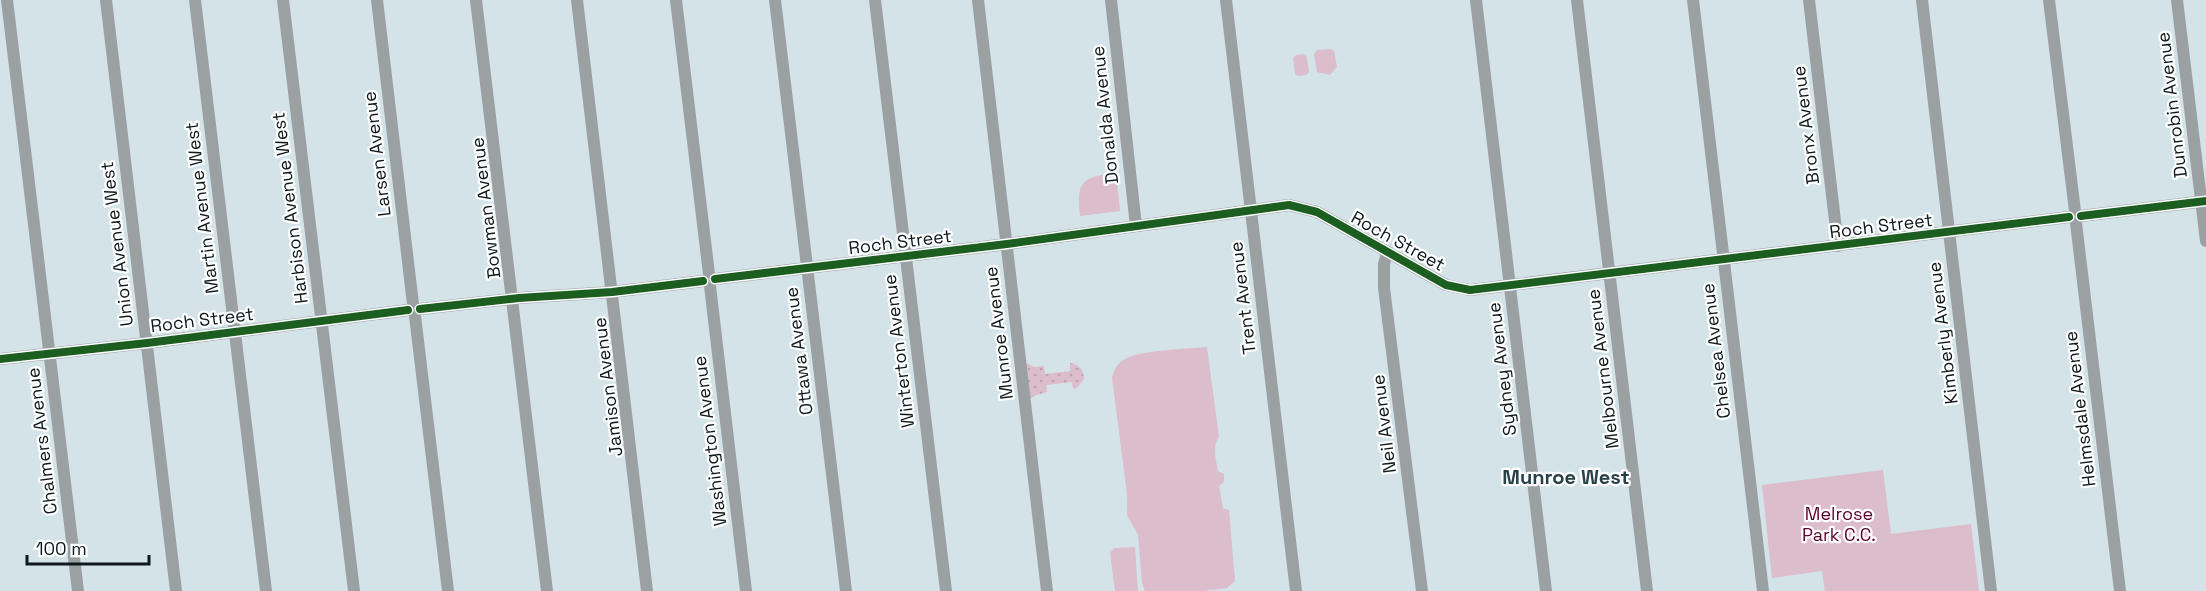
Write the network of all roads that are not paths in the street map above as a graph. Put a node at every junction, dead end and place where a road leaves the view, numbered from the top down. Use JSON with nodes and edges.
{"nodes":[{"id":1,"x":7,"y":0,"type":"edge"},
{"id":2,"x":106,"y":0,"type":"edge"},
{"id":3,"x":195,"y":0,"type":"edge"},
{"id":4,"x":284,"y":0,"type":"edge"},
{"id":5,"x":377,"y":0,"type":"edge"},
{"id":6,"x":476,"y":0,"type":"edge"},
{"id":7,"x":577,"y":0,"type":"edge"},
{"id":8,"x":676,"y":0,"type":"edge"},
{"id":9,"x":775,"y":0,"type":"edge"},
{"id":10,"x":875,"y":0,"type":"edge"},
{"id":11,"x":978,"y":0,"type":"edge"},
{"id":12,"x":1111,"y":0,"type":"edge"},
{"id":13,"x":1226,"y":0,"type":"edge"},
{"id":14,"x":1476,"y":0,"type":"edge"},
{"id":15,"x":1577,"y":0,"type":"edge"},
{"id":16,"x":1693,"y":0,"type":"edge"},
{"id":17,"x":1809,"y":0,"type":"edge"},
{"id":18,"x":1922,"y":0,"type":"edge"},
{"id":19,"x":2049,"y":0,"type":"edge"},
{"id":20,"x":2177,"y":0,"type":"edge"},
{"id":21,"x":2204,"y":201,"type":"edge"},
{"id":22,"x":1251,"y":210,"type":"junction"},
{"id":23,"x":2075,"y":217,"type":"junction"},
{"id":24,"x":1136,"y":226,"type":"junction"},
{"id":25,"x":1949,"y":232,"type":"junction"},
{"id":26,"x":2206,"y":241,"type":"edge"},
{"id":27,"x":1007,"y":244,"type":"junction"},
{"id":28,"x":1838,"y":246,"type":"junction"},
{"id":29,"x":1387,"y":253,"type":"junction"},
{"id":30,"x":905,"y":256,"type":"junction"},
{"id":31,"x":1723,"y":258,"type":"junction"},
{"id":32,"x":807,"y":268,"type":"junction"},
{"id":33,"x":1609,"y":273,"type":"junction"},
{"id":34,"x":709,"y":280,"type":"junction"},
{"id":35,"x":1510,"y":285,"type":"junction"},
{"id":36,"x":612,"y":292,"type":"junction"},
{"id":37,"x":512,"y":299,"type":"junction"},
{"id":38,"x":414,"y":310,"type":"junction"},
{"id":39,"x":322,"y":321,"type":"junction"},
{"id":40,"x":235,"y":331,"type":"junction"},
{"id":41,"x":147,"y":343,"type":"junction"},
{"id":42,"x":50,"y":352,"type":"junction"},
{"id":43,"x":0,"y":358,"type":"edge"},
{"id":44,"x":78,"y":591,"type":"edge"},
{"id":45,"x":176,"y":591,"type":"edge"},
{"id":46,"x":266,"y":591,"type":"edge"},
{"id":47,"x":354,"y":591,"type":"edge"},
{"id":48,"x":448,"y":591,"type":"edge"},
{"id":49,"x":547,"y":591,"type":"edge"},
{"id":50,"x":647,"y":591,"type":"edge"},
{"id":51,"x":746,"y":591,"type":"edge"},
{"id":52,"x":846,"y":591,"type":"edge"},
{"id":53,"x":946,"y":591,"type":"edge"},
{"id":54,"x":1047,"y":591,"type":"edge"},
{"id":55,"x":1296,"y":591,"type":"edge"},
{"id":56,"x":1422,"y":591,"type":"edge"},
{"id":57,"x":1546,"y":591,"type":"edge"},
{"id":58,"x":1647,"y":591,"type":"edge"},
{"id":59,"x":1763,"y":591,"type":"edge"},
{"id":60,"x":1991,"y":591,"type":"edge"},
{"id":61,"x":2120,"y":591,"type":"edge"}],
"edges":[{"from":1,"to":42,"type":"street","name":"Chalmers Avenue"},
{"from":2,"to":41,"type":"street","name":"Union Avenue West"},
{"from":3,"to":40,"type":"street","name":"Martin Avenue West"},
{"from":4,"to":39,"type":"street","name":"Harbison Avenue West"},
{"from":5,"to":38,"type":"street","name":"Larsen Avenue"},
{"from":6,"to":37,"type":"street","name":"Bowman Avenue"},
{"from":7,"to":36,"type":"street","name":"Jamison Avenue"},
{"from":8,"to":34,"type":"street","name":"Washington Avenue"},
{"from":9,"to":32,"type":"street","name":"Ottawa Avenue"},
{"from":10,"to":30,"type":"street","name":"Winterton Avenue"},
{"from":11,"to":27,"type":"street","name":"Munroe Avenue"},
{"from":12,"to":24,"type":"street","name":"Donalda Avenue"},
{"from":13,"to":22,"type":"street","name":"Trent Avenue"},
{"from":14,"to":35,"type":"street","name":"Sydney Avenue"},
{"from":15,"to":33,"type":"street","name":"Melbourne Avenue"},
{"from":16,"to":31,"type":"street","name":"Chelsea Avenue"},
{"from":17,"to":28,"type":"street","name":"Bronx Avenue"},
{"from":18,"to":25,"type":"street","name":"Kimberly Avenue"},
{"from":19,"to":23,"type":"street","name":"Helmsdale Avenue"},
{"from":20,"to":21,"type":"street","name":"Dunrobin Avenue"},
{"from":21,"to":23,"type":"street","name":"Roch Street"},
{"from":21,"to":26,"type":"street","name":"Dunrobin Avenue"},
{"from":22,"to":24,"type":"street","name":"Roch Street"},
{"from":22,"to":29,"type":"street","name":"Roch Street"},
{"from":22,"to":55,"type":"street","name":"Trent Avenue"},
{"from":23,"to":25,"type":"street","name":"Roch Street"},
{"from":23,"to":61,"type":"street","name":"Helmsdale Avenue"},
{"from":24,"to":27,"type":"street","name":"Roch Street"},
{"from":25,"to":28,"type":"street","name":"Roch Street"},
{"from":25,"to":60,"type":"street","name":"Kimberly Avenue"},
{"from":27,"to":30,"type":"street","name":"Roch Street"},
{"from":27,"to":54,"type":"street","name":"Munroe Avenue"},
{"from":28,"to":31,"type":"street","name":"Roch Street"},
{"from":29,"to":35,"type":"street","name":"Roch Street"},
{"from":29,"to":56,"type":"street","name":"Neil Avenue"},
{"from":30,"to":32,"type":"street","name":"Roch Street"},
{"from":30,"to":53,"type":"street","name":"Winterton Avenue"},
{"from":31,"to":33,"type":"street","name":"Roch Street"},
{"from":31,"to":59,"type":"street","name":"Chelsea Avenue"},
{"from":32,"to":34,"type":"street","name":"Roch Street"},
{"from":32,"to":52,"type":"street","name":"Ottawa Avenue"},
{"from":33,"to":35,"type":"street","name":"Roch Street"},
{"from":33,"to":58,"type":"street","name":"Melbourne Avenue"},
{"from":34,"to":36,"type":"street","name":"Roch Street"},
{"from":34,"to":51,"type":"street","name":"Washington Avenue"},
{"from":35,"to":57,"type":"street","name":"Sydney Avenue"},
{"from":36,"to":37,"type":"street","name":"Roch Street"},
{"from":36,"to":50,"type":"street","name":"Jamison Avenue"},
{"from":37,"to":38,"type":"street","name":"Roch Street"},
{"from":37,"to":49,"type":"street","name":"Bowman Avenue"},
{"from":38,"to":39,"type":"street","name":"Roch Street"},
{"from":38,"to":48,"type":"street","name":"Larsen Avenue"},
{"from":39,"to":40,"type":"street","name":"Roch Street"},
{"from":39,"to":47,"type":"street","name":"Harbison Avenue West"},
{"from":40,"to":41,"type":"street","name":"Roch Street"},
{"from":40,"to":46,"type":"street","name":"Martin Avenue West"},
{"from":41,"to":42,"type":"street","name":"Roch Street"},
{"from":41,"to":45,"type":"street","name":"Union Avenue West"},
{"from":42,"to":43,"type":"street","name":"Roch Street"},
{"from":42,"to":44,"type":"street","name":"Chalmers Avenue"}]}
